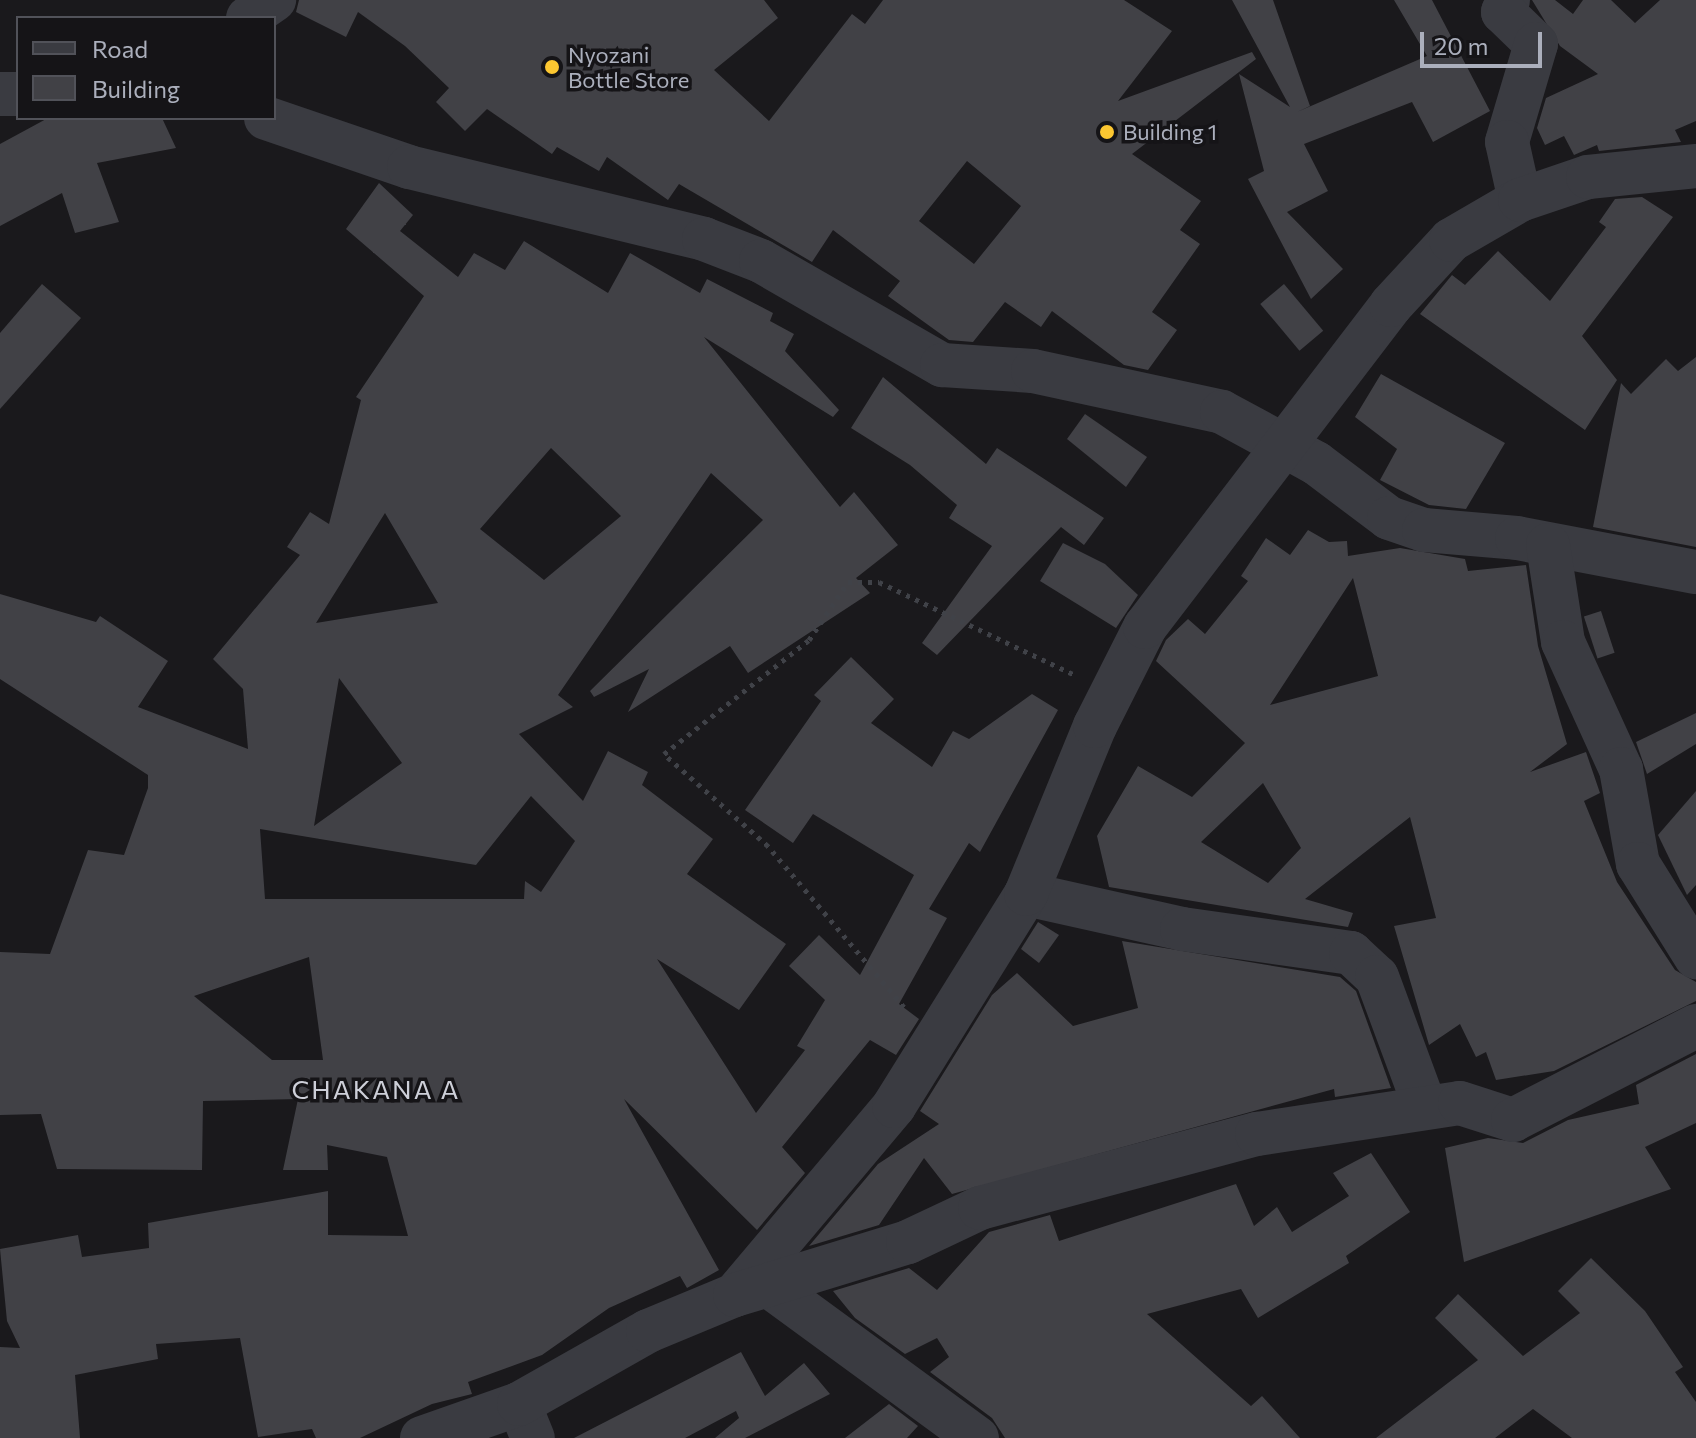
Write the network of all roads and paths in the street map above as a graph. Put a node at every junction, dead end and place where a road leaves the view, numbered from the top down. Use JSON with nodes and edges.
{"nodes":[{"id":1,"x":274,"y":0,"type":"edge"},
{"id":2,"x":1508,"y":0,"type":"edge"},
{"id":3,"x":251,"y":16,"type":"edge"},
{"id":4,"x":272,"y":120,"type":"edge"},
{"id":5,"x":1696,"y":166,"type":"edge"},
{"id":6,"x":1520,"y":200,"type":"junction"},
{"id":7,"x":1283,"y":444,"type":"junction"},
{"id":8,"x":1548,"y":545,"type":"junction"},
{"id":9,"x":1696,"y":572,"type":"edge"},
{"id":10,"x":1113,"y":689,"type":"junction"},
{"id":11,"x":1026,"y":894,"type":"junction"},
{"id":12,"x":1696,"y":957,"type":"edge"},
{"id":13,"x":911,"y":1015,"type":"dead end"},
{"id":14,"x":1696,"y":1026,"type":"edge"},
{"id":15,"x":1425,"y":1107,"type":"junction"},
{"id":16,"x":754,"y":1292,"type":"junction"},
{"id":17,"x":526,"y":1421,"type":"edge"},
{"id":18,"x":422,"y":1438,"type":"edge"},
{"id":19,"x":977,"y":1438,"type":"edge"}],
"edges":[{"from":1,"to":3,"type":"street"},
{"from":2,"to":6,"type":"street"},
{"from":4,"to":7,"type":"street"},
{"from":5,"to":6,"type":"street"},
{"from":6,"to":7,"type":"street"},
{"from":7,"to":8,"type":"street"},
{"from":7,"to":10,"type":"street"},
{"from":8,"to":9,"type":"street"},
{"from":8,"to":12,"type":"street"},
{"from":10,"to":11,"type":"street"},
{"from":10,"to":13,"type":"path"},
{"from":11,"to":15,"type":"street"},
{"from":11,"to":16,"type":"street"},
{"from":14,"to":15,"type":"street"},
{"from":15,"to":16,"type":"street"},
{"from":16,"to":17,"type":"street"},
{"from":16,"to":19,"type":"street"},
{"from":17,"to":18,"type":"street"}]}
